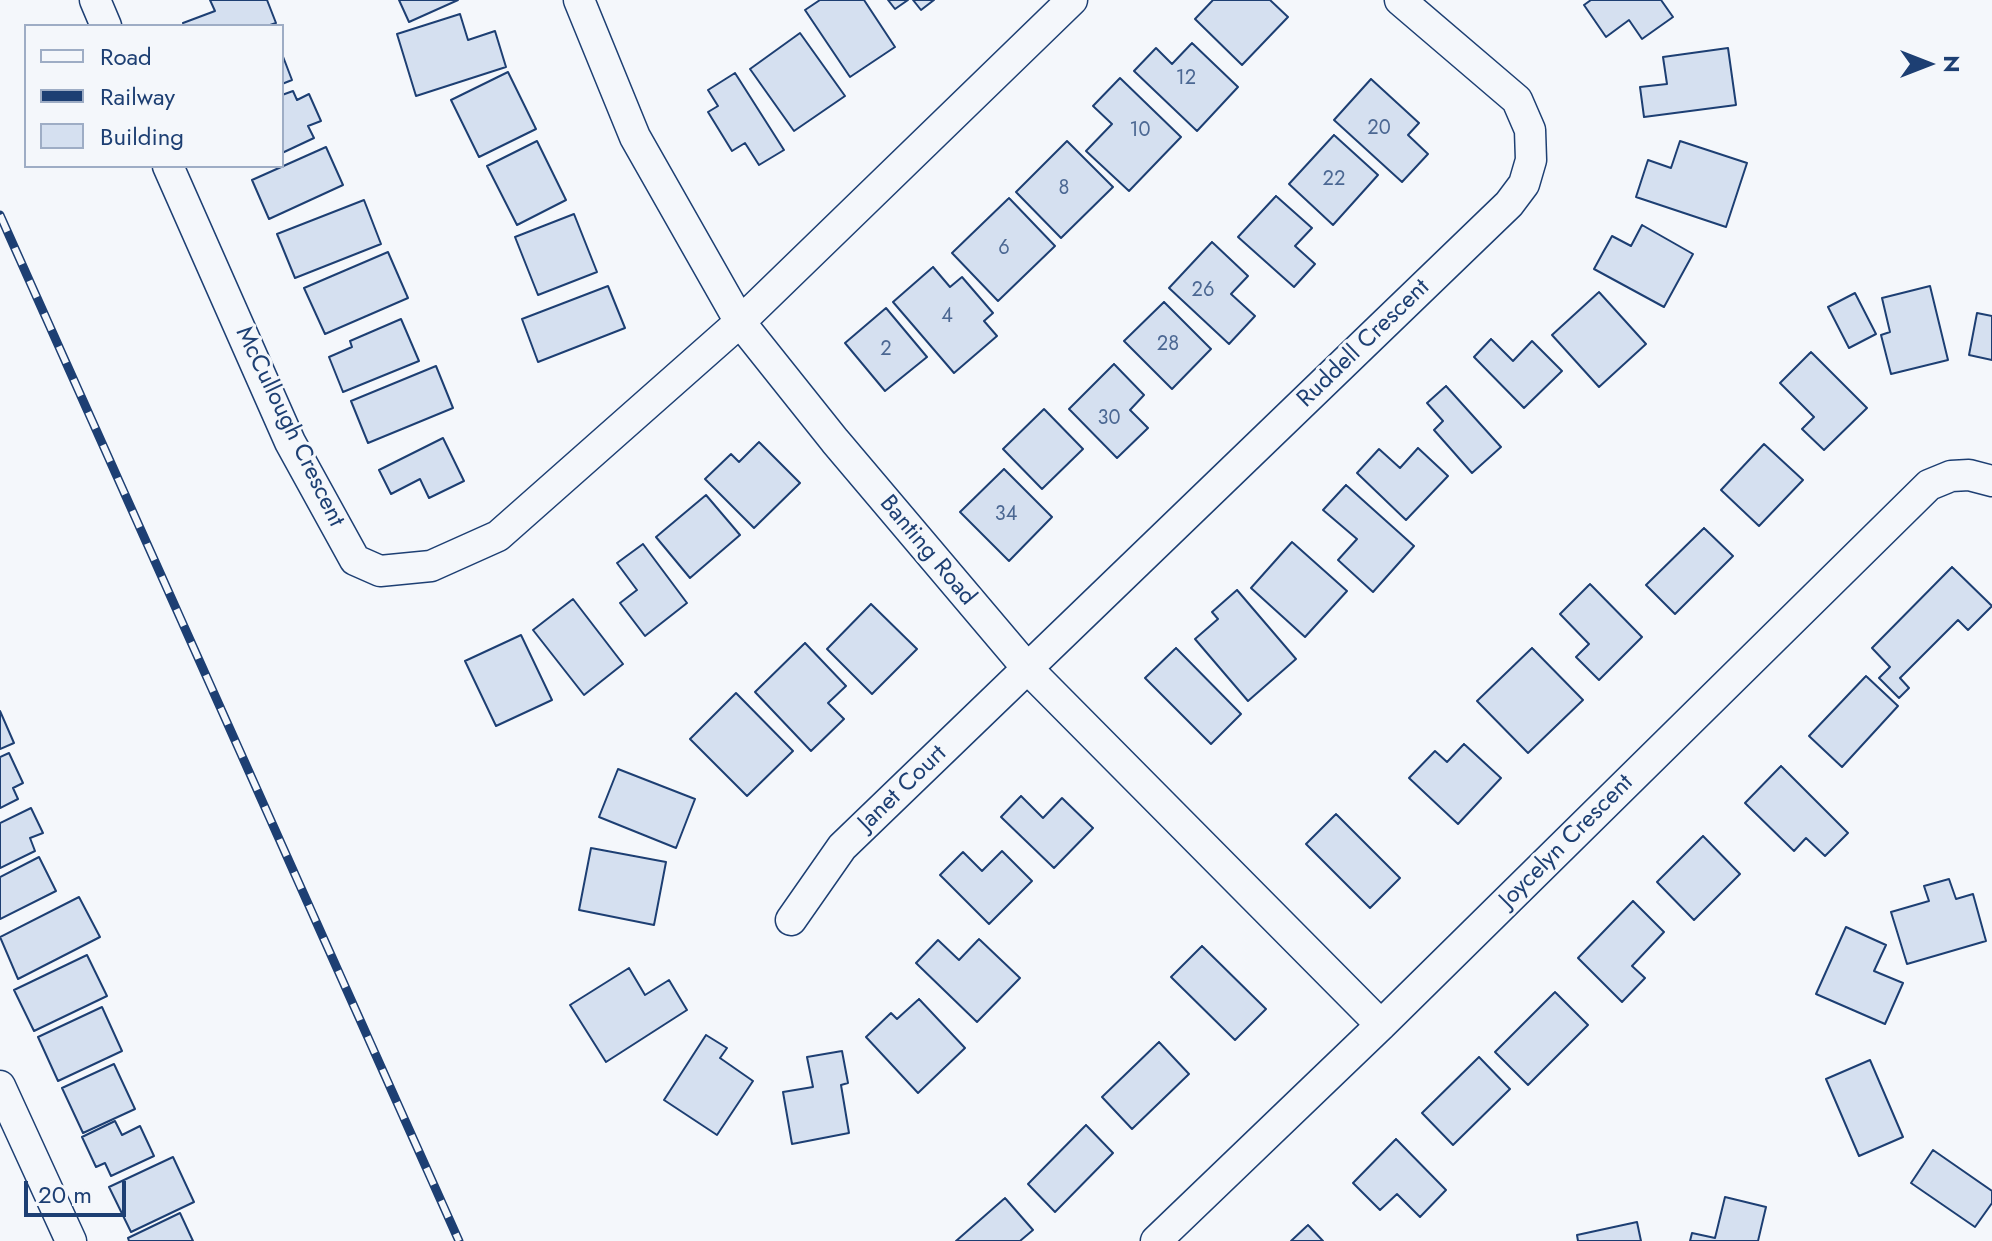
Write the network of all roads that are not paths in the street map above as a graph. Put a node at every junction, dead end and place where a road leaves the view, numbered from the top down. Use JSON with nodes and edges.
{"nodes":[{"id":1,"x":95,"y":0,"type":"edge"},
{"id":2,"x":579,"y":0,"type":"edge"},
{"id":3,"x":1072,"y":0,"type":"edge"},
{"id":4,"x":1400,"y":0,"type":"edge"},
{"id":5,"x":105,"y":24,"type":"edge"},
{"id":6,"x":169,"y":168,"type":"edge"},
{"id":7,"x":740,"y":322,"type":"junction"},
{"id":8,"x":1992,"y":481,"type":"edge"},
{"id":9,"x":1028,"y":669,"type":"junction"},
{"id":10,"x":791,"y":920,"type":"dead end"},
{"id":11,"x":1381,"y":1025,"type":"junction"},
{"id":12,"x":0,"y":1086,"type":"edge"},
{"id":13,"x":71,"y":1241,"type":"edge"},
{"id":14,"x":1156,"y":1241,"type":"edge"}],
"edges":[{"from":1,"to":5,"type":"street"},
{"from":2,"to":7,"type":"street","name":"Banting Road"},
{"from":3,"to":7,"type":"street"},
{"from":4,"to":9,"type":"street","name":"Ruddell Crescent"},
{"from":6,"to":7,"type":"street","name":"McCullough Crescent"},
{"from":7,"to":9,"type":"street","name":"Banting Road"},
{"from":8,"to":11,"type":"street","name":"Joycelyn Crescent"},
{"from":9,"to":10,"type":"street","name":"Janet Court"},
{"from":9,"to":11,"type":"street","name":"Banting Road"},
{"from":11,"to":14,"type":"street","name":"Joycelyn Crescent"},
{"from":12,"to":13,"type":"street"}]}
